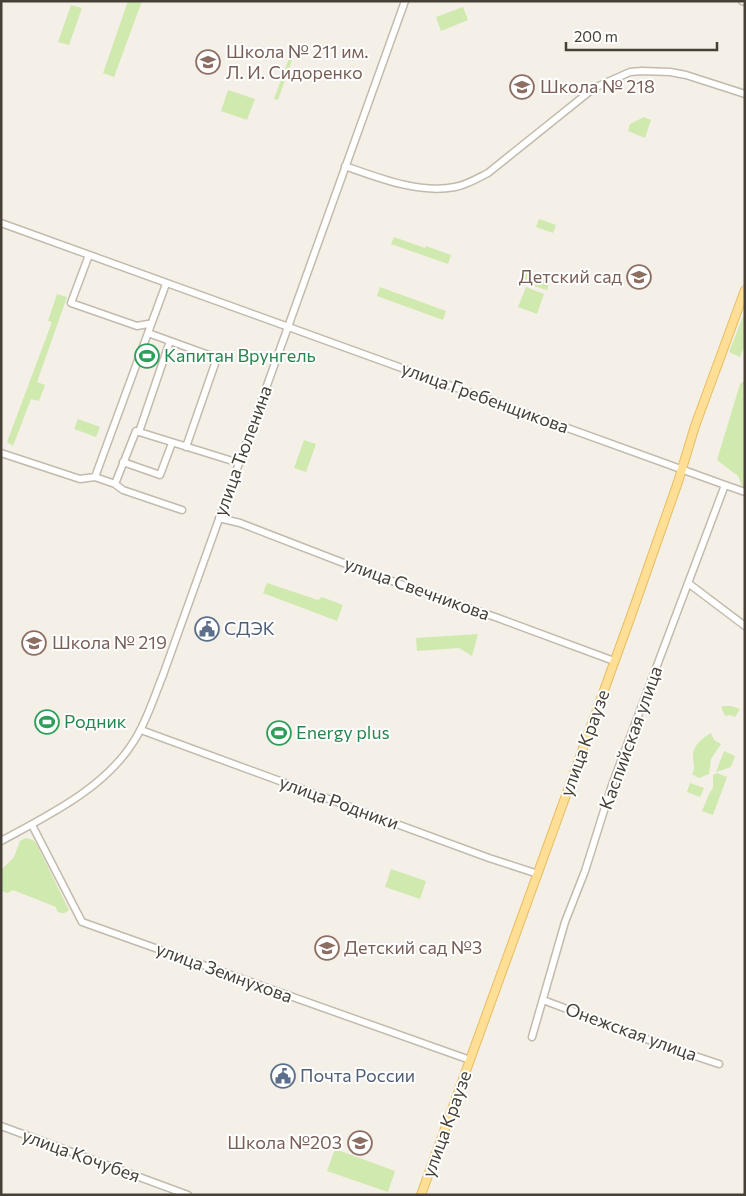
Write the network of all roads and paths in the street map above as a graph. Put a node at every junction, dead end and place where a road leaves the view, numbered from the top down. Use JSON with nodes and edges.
{"nodes":[{"id":1,"x":405,"y":1,"type":"edge"},
{"id":2,"x":745,"y":94,"type":"edge"},
{"id":3,"x":345,"y":166,"type":"junction"},
{"id":4,"x":1,"y":223,"type":"edge"},
{"id":5,"x":89,"y":255,"type":"junction"},
{"id":6,"x":166,"y":284,"type":"junction"},
{"id":7,"x":745,"y":290,"type":"edge"},
{"id":8,"x":148,"y":324,"type":"dead end"},
{"id":9,"x":288,"y":328,"type":"junction"},
{"id":10,"x":148,"y":334,"type":"junction"},
{"id":11,"x":170,"y":341,"type":"junction"},
{"id":12,"x":139,"y":432,"type":"junction"},
{"id":13,"x":172,"y":443,"type":"junction"},
{"id":14,"x":186,"y":447,"type":"junction"},
{"id":15,"x":1,"y":453,"type":"edge"},
{"id":16,"x":123,"y":462,"type":"junction"},
{"id":17,"x":239,"y":463,"type":"junction"},
{"id":18,"x":682,"y":468,"type":"junction"},
{"id":19,"x":95,"y":477,"type":"junction"},
{"id":20,"x":115,"y":484,"type":"junction"},
{"id":21,"x":725,"y":484,"type":"junction"},
{"id":22,"x":745,"y":492,"type":"edge"},
{"id":23,"x":182,"y":510,"type":"dead end"},
{"id":24,"x":219,"y":518,"type":"junction"},
{"id":25,"x":688,"y":583,"type":"junction"},
{"id":26,"x":745,"y":626,"type":"edge"},
{"id":27,"x":614,"y":662,"type":"junction"},
{"id":28,"x":141,"y":730,"type":"junction"},
{"id":29,"x":32,"y":825,"type":"junction"},
{"id":30,"x":1,"y":840,"type":"edge"},
{"id":31,"x":538,"y":874,"type":"junction"},
{"id":32,"x":543,"y":1000,"type":"junction"},
{"id":33,"x":532,"y":1038,"type":"dead end"},
{"id":34,"x":470,"y":1060,"type":"junction"},
{"id":35,"x":719,"y":1064,"type":"dead end"},
{"id":36,"x":1,"y":1126,"type":"edge"},
{"id":37,"x":188,"y":1195,"type":"edge"},
{"id":38,"x":421,"y":1195,"type":"edge"}],
"edges":[{"from":1,"to":3,"type":"street","name":"улица Тюленина"},
{"from":2,"to":3,"type":"street"},
{"from":3,"to":9,"type":"street","name":"улица Тюленина"},
{"from":4,"to":5,"type":"street","name":"улица Гребенщикова"},
{"from":5,"to":6,"type":"street","name":"улица Гребенщикова"},
{"from":5,"to":8,"type":"street"},
{"from":6,"to":9,"type":"street","name":"улица Гребенщикова"},
{"from":6,"to":10,"type":"street"},
{"from":7,"to":18,"type":"main road","name":"улица Краузе"},
{"from":9,"to":17,"type":"street","name":"улица Тюленина"},
{"from":9,"to":18,"type":"street","name":"улица Гребенщикова"},
{"from":10,"to":11,"type":"street"},
{"from":10,"to":19,"type":"street"},
{"from":11,"to":12,"type":"street"},
{"from":11,"to":14,"type":"street"},
{"from":12,"to":13,"type":"street"},
{"from":12,"to":16,"type":"street"},
{"from":13,"to":14,"type":"street"},
{"from":13,"to":16,"type":"street"},
{"from":14,"to":17,"type":"street"},
{"from":15,"to":19,"type":"street"},
{"from":16,"to":20,"type":"street"},
{"from":17,"to":24,"type":"street","name":"улица Тюленина"},
{"from":18,"to":21,"type":"street"},
{"from":18,"to":27,"type":"main road","name":"улица Краузе"},
{"from":19,"to":20,"type":"street"},
{"from":20,"to":23,"type":"street"},
{"from":21,"to":22,"type":"street"},
{"from":21,"to":25,"type":"street","name":"Каспийская улица"},
{"from":24,"to":27,"type":"street","name":"улица Свечникова"},
{"from":24,"to":28,"type":"street","name":"улица Тюленина"},
{"from":25,"to":26,"type":"street"},
{"from":25,"to":32,"type":"street","name":"Каспийская улица"},
{"from":27,"to":31,"type":"main road","name":"улица Краузе"},
{"from":28,"to":29,"type":"street","name":"улица Тюленина"},
{"from":28,"to":31,"type":"street","name":"улица Родники"},
{"from":29,"to":30,"type":"street","name":"улица Тюленина"},
{"from":29,"to":34,"type":"street","name":"улица Земнухова"},
{"from":31,"to":34,"type":"main road","name":"улица Краузе"},
{"from":32,"to":33,"type":"street","name":"Каспийская улица"},
{"from":32,"to":35,"type":"street","name":"Онежская улица"},
{"from":34,"to":38,"type":"main road","name":"улица Краузе"},
{"from":36,"to":37,"type":"street","name":"улица Кочубея"}]}
